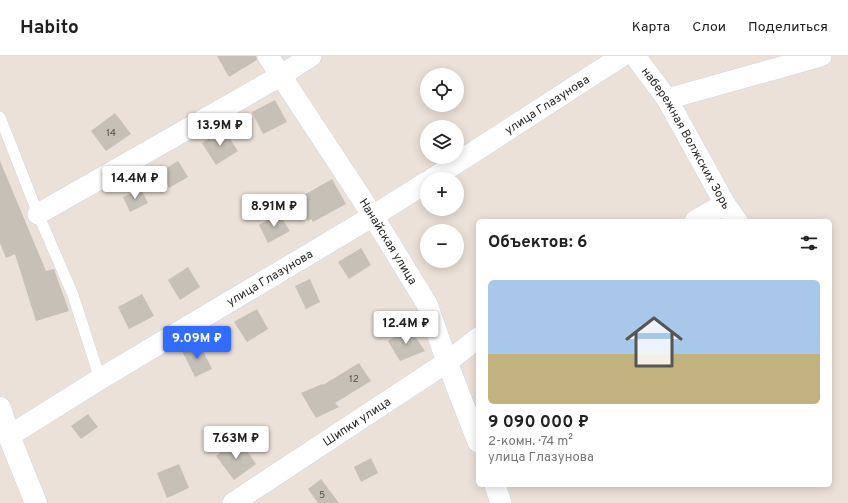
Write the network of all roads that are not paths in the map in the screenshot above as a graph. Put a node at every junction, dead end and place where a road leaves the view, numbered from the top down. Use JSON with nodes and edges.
{"nodes":[{"id":1,"x":268,"y":56,"type":"edge"},
{"id":2,"x":311,"y":56,"type":"edge"},
{"id":3,"x":622,"y":56,"type":"edge"},
{"id":4,"x":635,"y":56,"type":"edge"},
{"id":5,"x":821,"y":56,"type":"edge"},
{"id":6,"x":282,"y":76,"type":"junction"},
{"id":7,"x":667,"y":99,"type":"junction"},
{"id":8,"x":0,"y":117,"type":"edge"},
{"id":9,"x":443,"y":172,"type":"edge"},
{"id":10,"x":420,"y":186,"type":"edge"},
{"id":11,"x":725,"y":204,"type":"junction"},
{"id":12,"x":38,"y":214,"type":"junction"},
{"id":13,"x":374,"y":216,"type":"junction"},
{"id":14,"x":699,"y":219,"type":"edge"},
{"id":15,"x":736,"y":219,"type":"edge"},
{"id":16,"x":476,"y":340,"type":"edge"},
{"id":17,"x":447,"y":362,"type":"junction"},
{"id":18,"x":100,"y":379,"type":"junction"},
{"id":19,"x":0,"y":408,"type":"edge"},
{"id":20,"x":10,"y":436,"type":"junction"},
{"id":21,"x":476,"y":437,"type":"edge"},
{"id":22,"x":495,"y":487,"type":"edge"},
{"id":23,"x":36,"y":503,"type":"edge"},
{"id":24,"x":233,"y":503,"type":"edge"},
{"id":25,"x":502,"y":503,"type":"edge"}],
"edges":[{"from":1,"to":6,"type":"street","name":"Нанайская улица"},
{"from":2,"to":6,"type":"street"},
{"from":3,"to":9,"type":"street","name":"улица Глазунова"},
{"from":4,"to":7,"type":"street","name":"набережная Волжских Зорь"},
{"from":5,"to":7,"type":"street"},
{"from":6,"to":12,"type":"street"},
{"from":6,"to":13,"type":"street","name":"Нанайская улица"},
{"from":7,"to":11,"type":"street","name":"набережная Волжских Зорь"},
{"from":8,"to":12,"type":"lane"},
{"from":10,"to":13,"type":"street","name":"улица Глазунова"},
{"from":11,"to":14,"type":"street"},
{"from":11,"to":15,"type":"street","name":"набережная Волжских Зорь"},
{"from":12,"to":18,"type":"lane"},
{"from":13,"to":17,"type":"street","name":"Нанайская улица"},
{"from":13,"to":18,"type":"street","name":"улица Глазунова"},
{"from":16,"to":17,"type":"street","name":"Шипки улица"},
{"from":17,"to":21,"type":"street","name":"Нанайская улица"},
{"from":17,"to":24,"type":"street","name":"Шипки улица"},
{"from":18,"to":20,"type":"street","name":"улица Глазунова"},
{"from":19,"to":20,"type":"street"},
{"from":20,"to":23,"type":"street"},
{"from":22,"to":25,"type":"street"}]}
